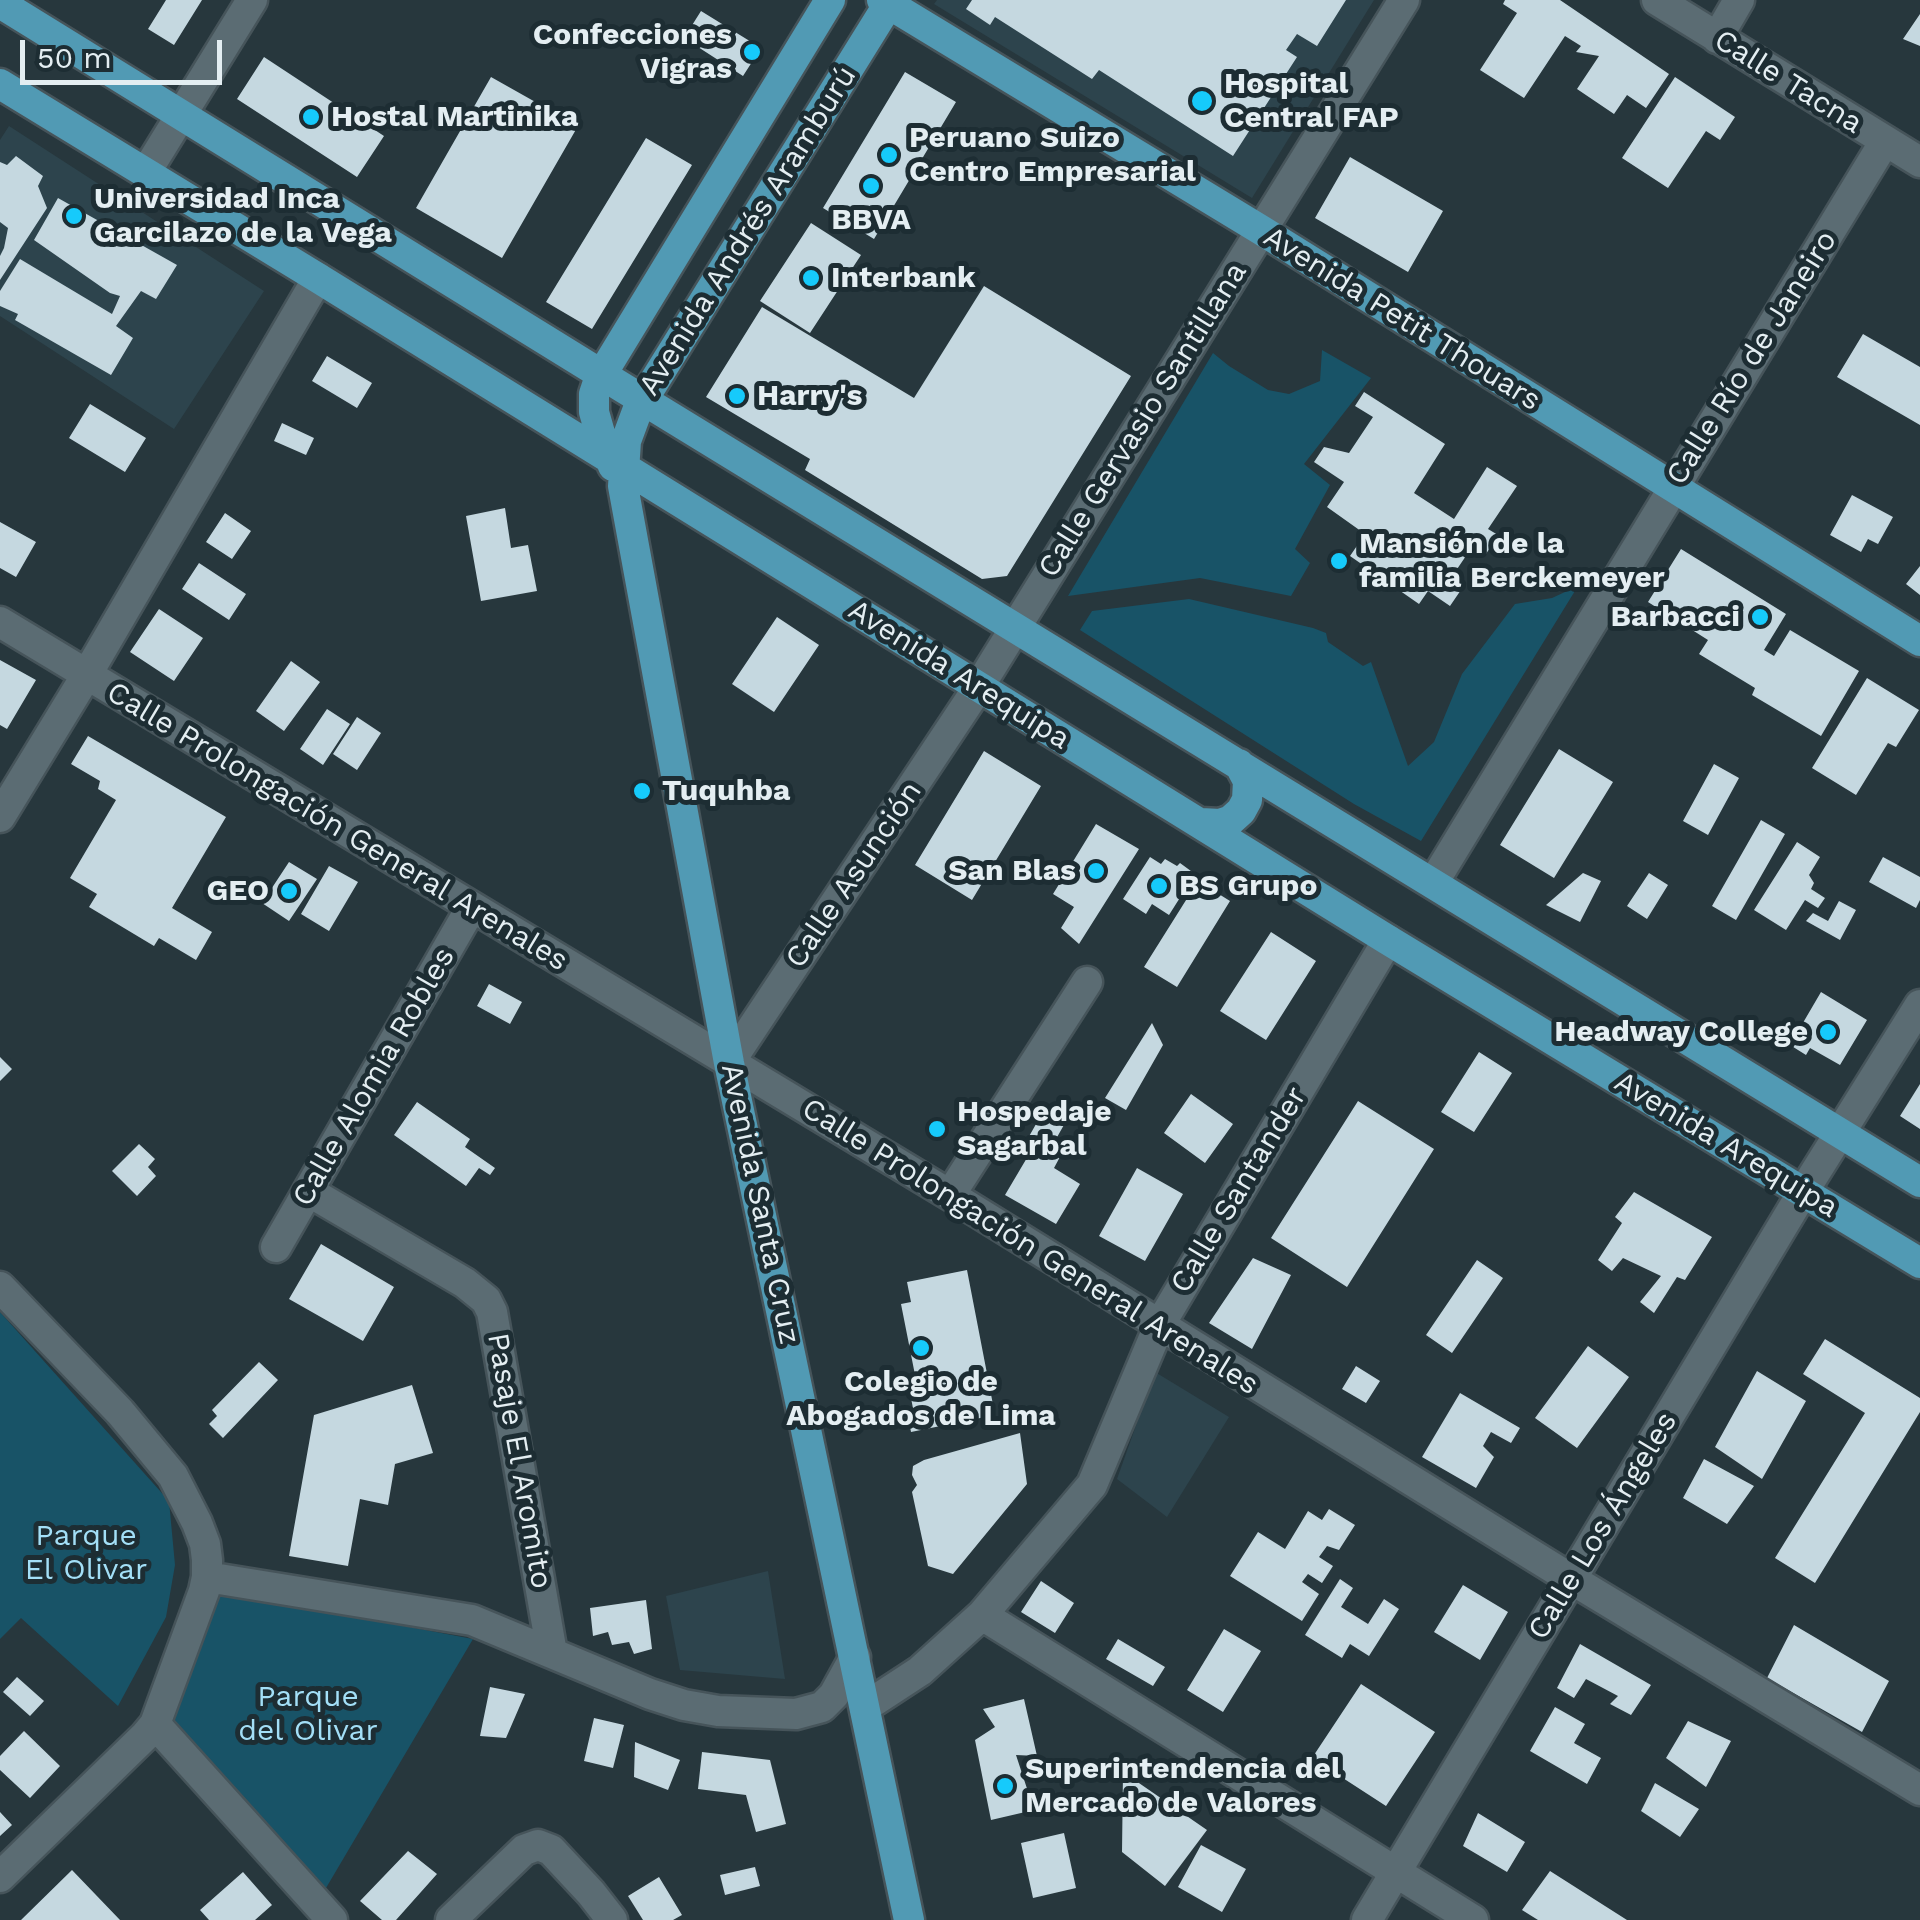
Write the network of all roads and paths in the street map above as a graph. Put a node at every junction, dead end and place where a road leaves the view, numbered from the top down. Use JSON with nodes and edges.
{"nodes":[{"id":1,"x":252,"y":0,"type":"edge"},
{"id":2,"x":830,"y":0,"type":"edge"},
{"id":3,"x":1404,"y":0,"type":"edge"},
{"id":4,"x":1657,"y":0,"type":"edge"},
{"id":5,"x":1739,"y":0,"type":"edge"},
{"id":6,"x":887,"y":1,"type":"edge"},
{"id":7,"x":0,"y":2,"type":"edge"},
{"id":8,"x":1717,"y":38,"type":"junction"},
{"id":9,"x":0,"y":84,"type":"edge"},
{"id":10,"x":181,"y":114,"type":"junction"},
{"id":11,"x":1886,"y":142,"type":"junction"},
{"id":12,"x":1920,"y":162,"type":"edge"},
{"id":13,"x":146,"y":172,"type":"junction"},
{"id":14,"x":1261,"y":230,"type":"junction"},
{"id":15,"x":318,"y":278,"type":"junction"},
{"id":16,"x":602,"y":373,"type":"junction"},
{"id":17,"x":643,"y":400,"type":"junction"},
{"id":18,"x":619,"y":472,"type":"junction"},
{"id":19,"x":1672,"y":488,"type":"junction"},
{"id":20,"x":0,"y":622,"type":"edge"},
{"id":21,"x":1014,"y":626,"type":"junction"},
{"id":22,"x":1920,"y":641,"type":"edge"},
{"id":23,"x":86,"y":676,"type":"junction"},
{"id":24,"x":978,"y":688,"type":"junction"},
{"id":25,"x":1239,"y":764,"type":"junction"},
{"id":26,"x":0,"y":817,"type":"edge"},
{"id":27,"x":1201,"y":823,"type":"junction"},
{"id":28,"x":1433,"y":883,"type":"junction"},
{"id":29,"x":472,"y":908,"type":"junction"},
{"id":30,"x":1388,"y":940,"type":"junction"},
{"id":31,"x":1087,"y":982,"type":"dead end"},
{"id":32,"x":1920,"y":1005,"type":"edge"},
{"id":33,"x":729,"y":1063,"type":"junction"},
{"id":34,"x":1840,"y":1133,"type":"junction"},
{"id":35,"x":1920,"y":1182,"type":"edge"},
{"id":36,"x":308,"y":1191,"type":"junction"},
{"id":37,"x":1803,"y":1192,"type":"junction"},
{"id":38,"x":950,"y":1195,"type":"junction"},
{"id":39,"x":276,"y":1247,"type":"dead end"},
{"id":40,"x":1920,"y":1264,"type":"edge"},
{"id":41,"x":0,"y":1287,"type":"edge"},
{"id":42,"x":1159,"y":1326,"type":"junction"},
{"id":43,"x":207,"y":1577,"type":"junction"},
{"id":44,"x":1571,"y":1579,"type":"junction"},
{"id":45,"x":982,"y":1614,"type":"junction"},
{"id":46,"x":552,"y":1652,"type":"junction"},
{"id":47,"x":855,"y":1658,"type":"junction"},
{"id":48,"x":864,"y":1707,"type":"junction"},
{"id":49,"x":154,"y":1724,"type":"junction"},
{"id":50,"x":1920,"y":1790,"type":"edge"},
{"id":51,"x":1396,"y":1873,"type":"junction"},
{"id":52,"x":0,"y":1876,"type":"edge"},
{"id":53,"x":332,"y":1920,"type":"edge"},
{"id":54,"x":450,"y":1920,"type":"edge"},
{"id":55,"x":612,"y":1920,"type":"edge"},
{"id":56,"x":910,"y":1920,"type":"edge"},
{"id":57,"x":1367,"y":1920,"type":"edge"},
{"id":58,"x":1473,"y":1920,"type":"edge"}],
"edges":[{"from":1,"to":10,"type":"street"},
{"from":2,"to":16,"type":"main road","name":"Avenida Andrés Aramburú"},
{"from":3,"to":14,"type":"street","name":"Calle Gervasio Santillana"},
{"from":4,"to":8,"type":"street","name":"Calle Tacna"},
{"from":5,"to":8,"type":"street"},
{"from":6,"to":14,"type":"main road","name":"Avenida Petit Thouars"},
{"from":6,"to":17,"type":"main road","name":"Avenida Andrés Aramburú"},
{"from":7,"to":10,"type":"main road"},
{"from":8,"to":11,"type":"street","name":"Calle Tacna"},
{"from":9,"to":13,"type":"main road","name":"Avenida Arequipa"},
{"from":10,"to":13,"type":"street"},
{"from":10,"to":16,"type":"main road"},
{"from":11,"to":12,"type":"street","name":"Calle Tacna"},
{"from":11,"to":19,"type":"street","name":"Calle Río de Janeiro"},
{"from":13,"to":15,"type":"main road","name":"Avenida Arequipa"},
{"from":14,"to":19,"type":"main road","name":"Avenida Petit Thouars"},
{"from":14,"to":21,"type":"street","name":"Calle Gervasio Santillana"},
{"from":15,"to":18,"type":"main road","name":"Avenida Arequipa"},
{"from":15,"to":23,"type":"street"},
{"from":16,"to":17,"type":"main road"},
{"from":16,"to":18,"type":"main road","name":"Avenida Andrés Aramburú"},
{"from":17,"to":18,"type":"main road","name":"Avenida Andrés Aramburú"},
{"from":17,"to":21,"type":"main road"},
{"from":18,"to":24,"type":"main road","name":"Avenida Arequipa"},
{"from":18,"to":33,"type":"main road","name":"Avenida Santa Cruz"},
{"from":19,"to":22,"type":"main road","name":"Avenida Petit Thouars"},
{"from":19,"to":28,"type":"street","name":"Calle Río de Janeiro"},
{"from":20,"to":23,"type":"street","name":"Calle Prolongación General Arenales"},
{"from":21,"to":24,"type":"street","name":"Calle Gervasio Santillana"},
{"from":21,"to":25,"type":"main road"},
{"from":23,"to":26,"type":"street"},
{"from":23,"to":29,"type":"street","name":"Calle Prolongación General Arenales"},
{"from":24,"to":27,"type":"main road","name":"Avenida Arequipa"},
{"from":24,"to":33,"type":"street","name":"Calle Asunción"},
{"from":25,"to":27,"type":"main road"},
{"from":25,"to":28,"type":"main road"},
{"from":27,"to":30,"type":"main road","name":"Avenida Arequipa"},
{"from":28,"to":34,"type":"main road"},
{"from":29,"to":33,"type":"street","name":"Calle Prolongación General Arenales"},
{"from":29,"to":36,"type":"street","name":"Calle Alomia Robles"},
{"from":30,"to":37,"type":"main road","name":"Avenida Arequipa"},
{"from":30,"to":42,"type":"street","name":"Calle Santander"},
{"from":31,"to":38,"type":"street"},
{"from":32,"to":34,"type":"street","name":"Calle Los Ángeles"},
{"from":33,"to":38,"type":"street","name":"Calle Prolongación General Arenales"},
{"from":33,"to":47,"type":"main road","name":"Avenida Santa Cruz"},
{"from":34,"to":35,"type":"main road"},
{"from":34,"to":37,"type":"street","name":"Calle Los Ángeles"},
{"from":36,"to":39,"type":"street","name":"Calle Alomia Robles"},
{"from":36,"to":46,"type":"street","name":"Pasaje El Aromito"},
{"from":37,"to":40,"type":"main road","name":"Avenida Arequipa"},
{"from":37,"to":44,"type":"street","name":"Calle Los Ángeles"},
{"from":38,"to":42,"type":"street","name":"Calle Prolongación General Arenales"},
{"from":41,"to":43,"type":"street"},
{"from":42,"to":44,"type":"street","name":"Calle Prolongación General Arenales"},
{"from":42,"to":45,"type":"street","name":"Calle Santander"},
{"from":43,"to":46,"type":"street"},
{"from":43,"to":49,"type":"street"},
{"from":44,"to":50,"type":"street","name":"Calle Prolongación General Arenales"},
{"from":44,"to":51,"type":"street","name":"Calle Los Ángeles"},
{"from":45,"to":48,"type":"street","name":"Calle Santander"},
{"from":45,"to":51,"type":"street"},
{"from":46,"to":47,"type":"street"},
{"from":47,"to":48,"type":"main road","name":"Avenida Santa Cruz"},
{"from":48,"to":56,"type":"main road","name":"Avenida Santa Cruz"},
{"from":49,"to":52,"type":"street"},
{"from":49,"to":53,"type":"street"},
{"from":51,"to":57,"type":"street","name":"Calle Los Ángeles"},
{"from":51,"to":58,"type":"street"},
{"from":54,"to":55,"type":"street"}]}
